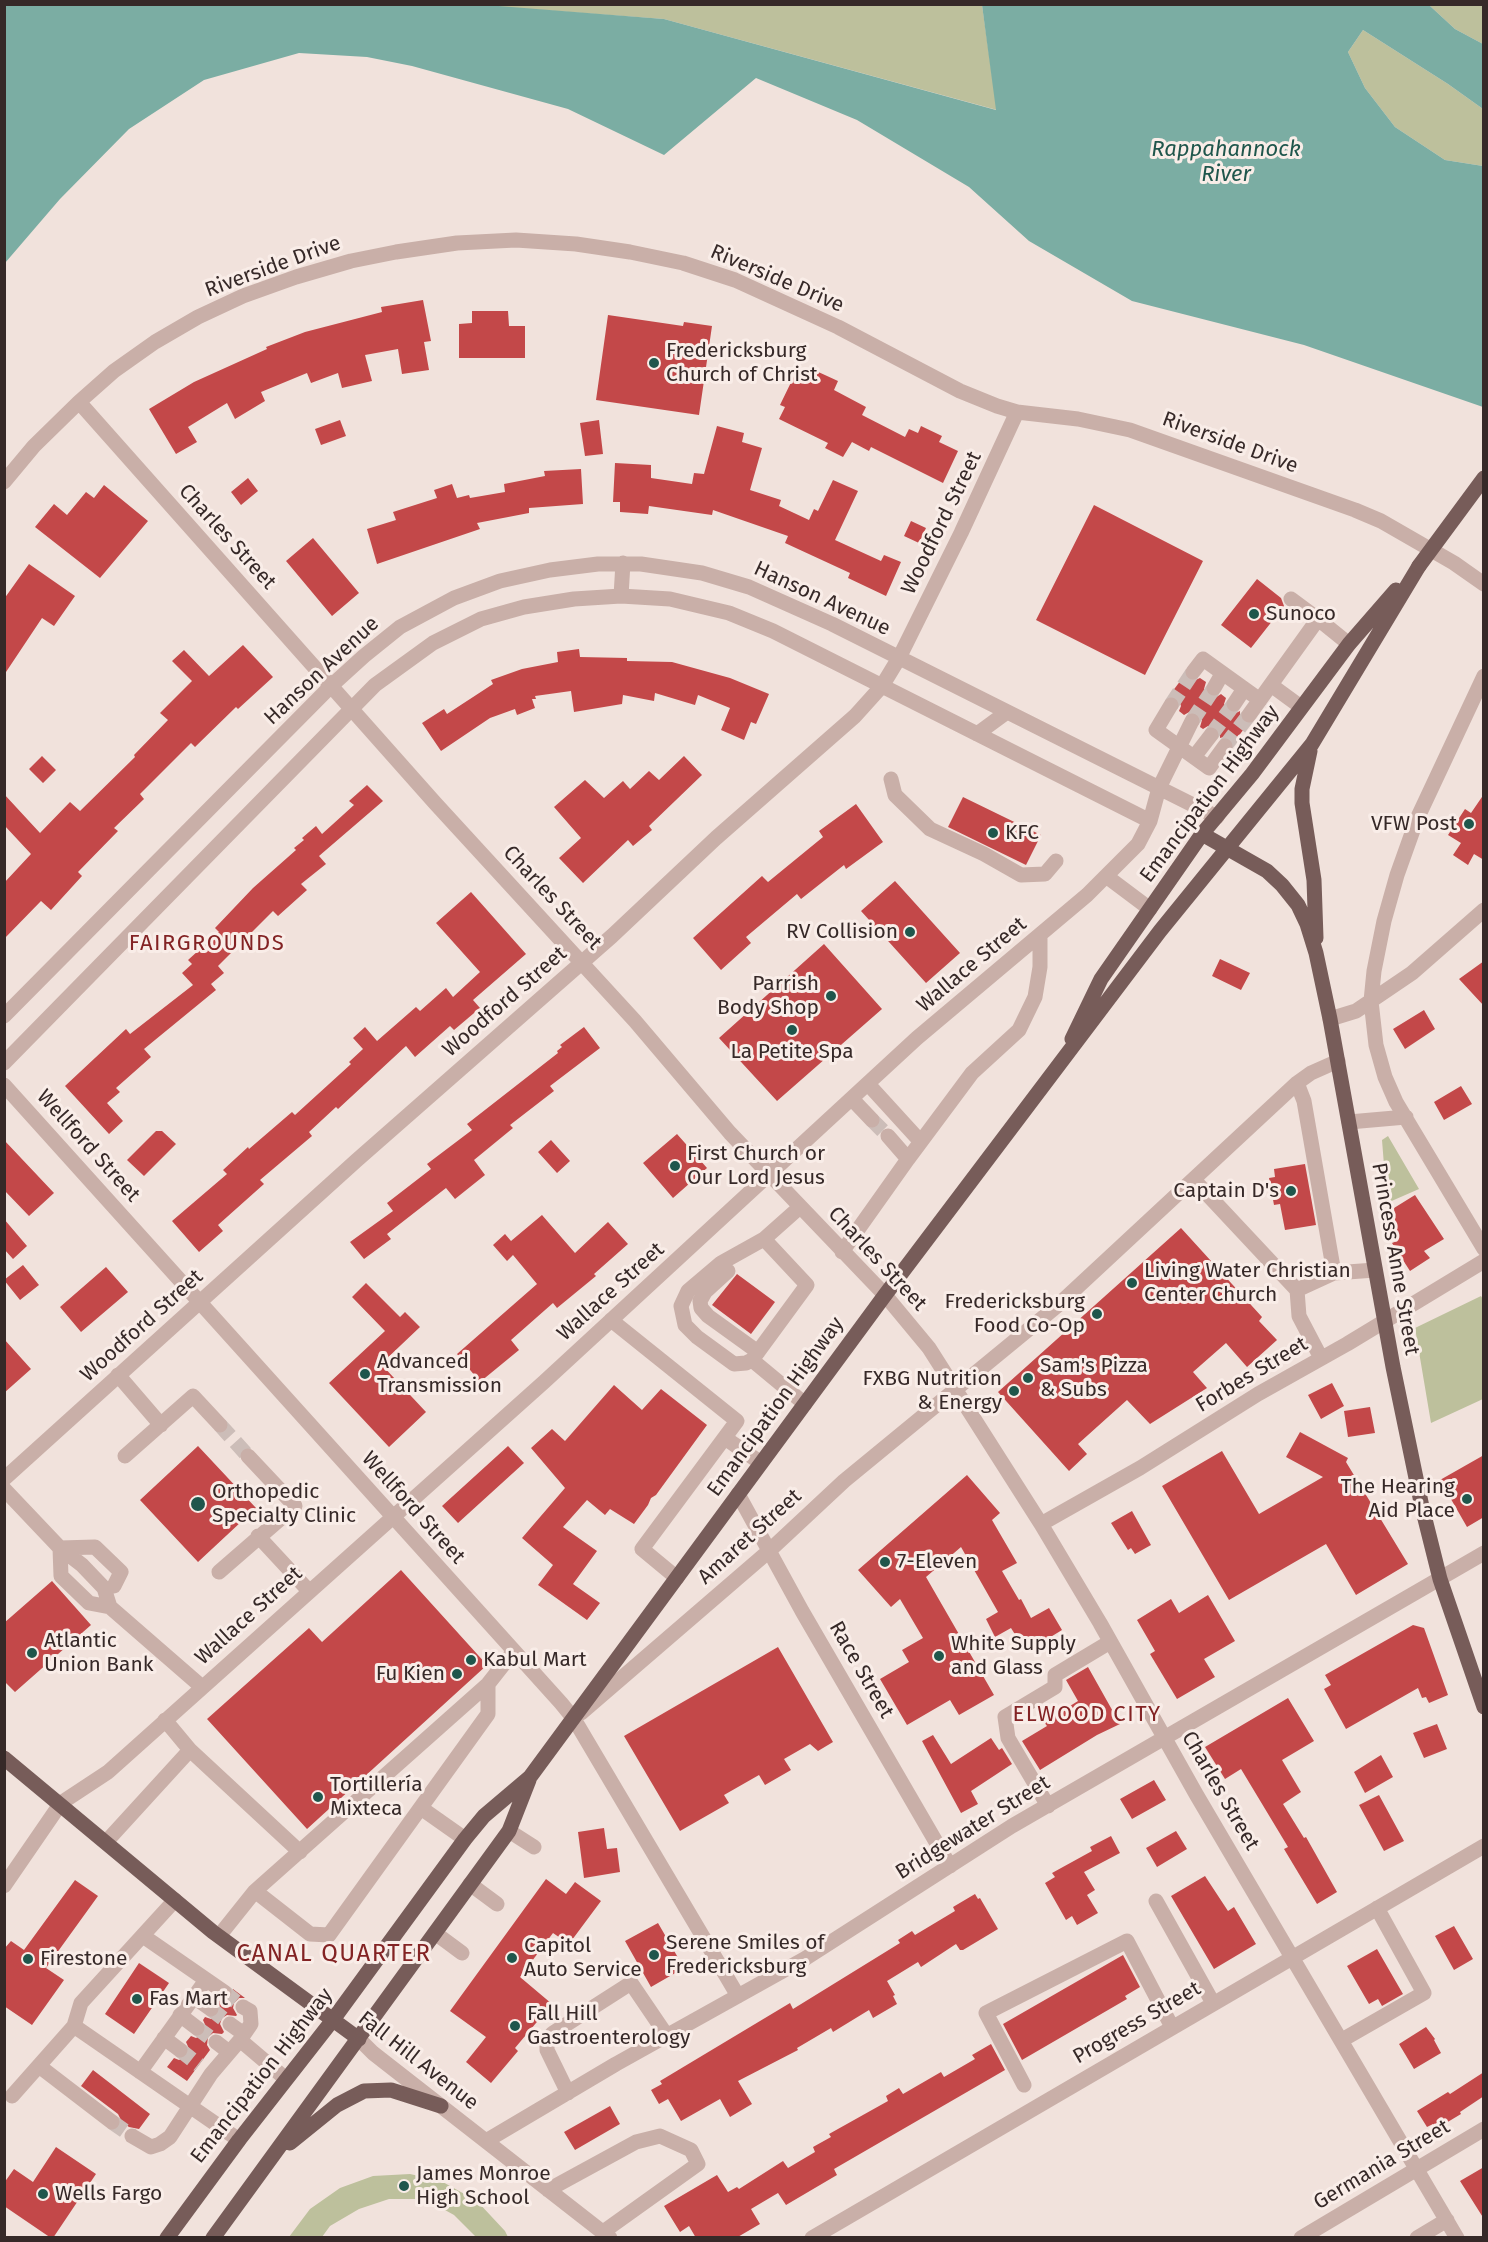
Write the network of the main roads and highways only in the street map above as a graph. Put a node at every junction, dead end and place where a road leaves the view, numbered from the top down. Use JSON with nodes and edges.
{"nodes":[{"id":1,"x":1484,"y":478,"type":"edge"},
{"id":2,"x":1419,"y":566,"type":"junction"},
{"id":3,"x":1312,"y":744,"type":"junction"},
{"id":4,"x":1202,"y":834,"type":"junction"},
{"id":5,"x":1228,"y":848,"type":"junction"},
{"id":6,"x":1316,"y":953,"type":"junction"},
{"id":7,"x":1060,"y":1064,"type":"junction"},
{"id":8,"x":1484,"y":1707,"type":"edge"},
{"id":9,"x":4,"y":1758,"type":"edge"},
{"id":10,"x":530,"y":1777,"type":"junction"},
{"id":11,"x":332,"y":2021,"type":"junction"},
{"id":12,"x":359,"y":2039,"type":"junction"},
{"id":13,"x":441,"y":2106,"type":"road end"},
{"id":14,"x":272,"y":2158,"type":"junction"},
{"id":15,"x":167,"y":2238,"type":"edge"},
{"id":16,"x":213,"y":2238,"type":"edge"}],
"edges":[{"from":1,"to":2,"type":"main road","name":"Emancipation Highway","bridge":true},
{"from":2,"to":3,"type":"main road","name":"Emancipation Highway"},
{"from":2,"to":4,"type":"main road","name":"Emancipation Highway"},
{"from":3,"to":5,"type":"main road","name":"Emancipation Highway"},
{"from":3,"to":6,"type":"main road"},
{"from":4,"to":5,"type":"main road"},
{"from":4,"to":7,"type":"main road","name":"Emancipation Highway"},
{"from":5,"to":6,"type":"main road","name":"Princess Anne Street"},
{"from":5,"to":7,"type":"main road","name":"Emancipation Highway"},
{"from":6,"to":8,"type":"main road","name":"Princess Anne Street"},
{"from":7,"to":10,"type":"main road","name":"Emancipation Highway"},
{"from":9,"to":11,"type":"main road","name":"Fall Hill Avenue"},
{"from":10,"to":11,"type":"main road","name":"Emancipation Highway"},
{"from":10,"to":12,"type":"main road","name":"Emancipation Highway"},
{"from":11,"to":12,"type":"main road","name":"Fall Hill Avenue"},
{"from":11,"to":15,"type":"main road","name":"Emancipation Highway"},
{"from":12,"to":14,"type":"main road","name":"Emancipation Highway"},
{"from":13,"to":14,"type":"main road"},
{"from":14,"to":16,"type":"main road","name":"Emancipation Highway"}]}
